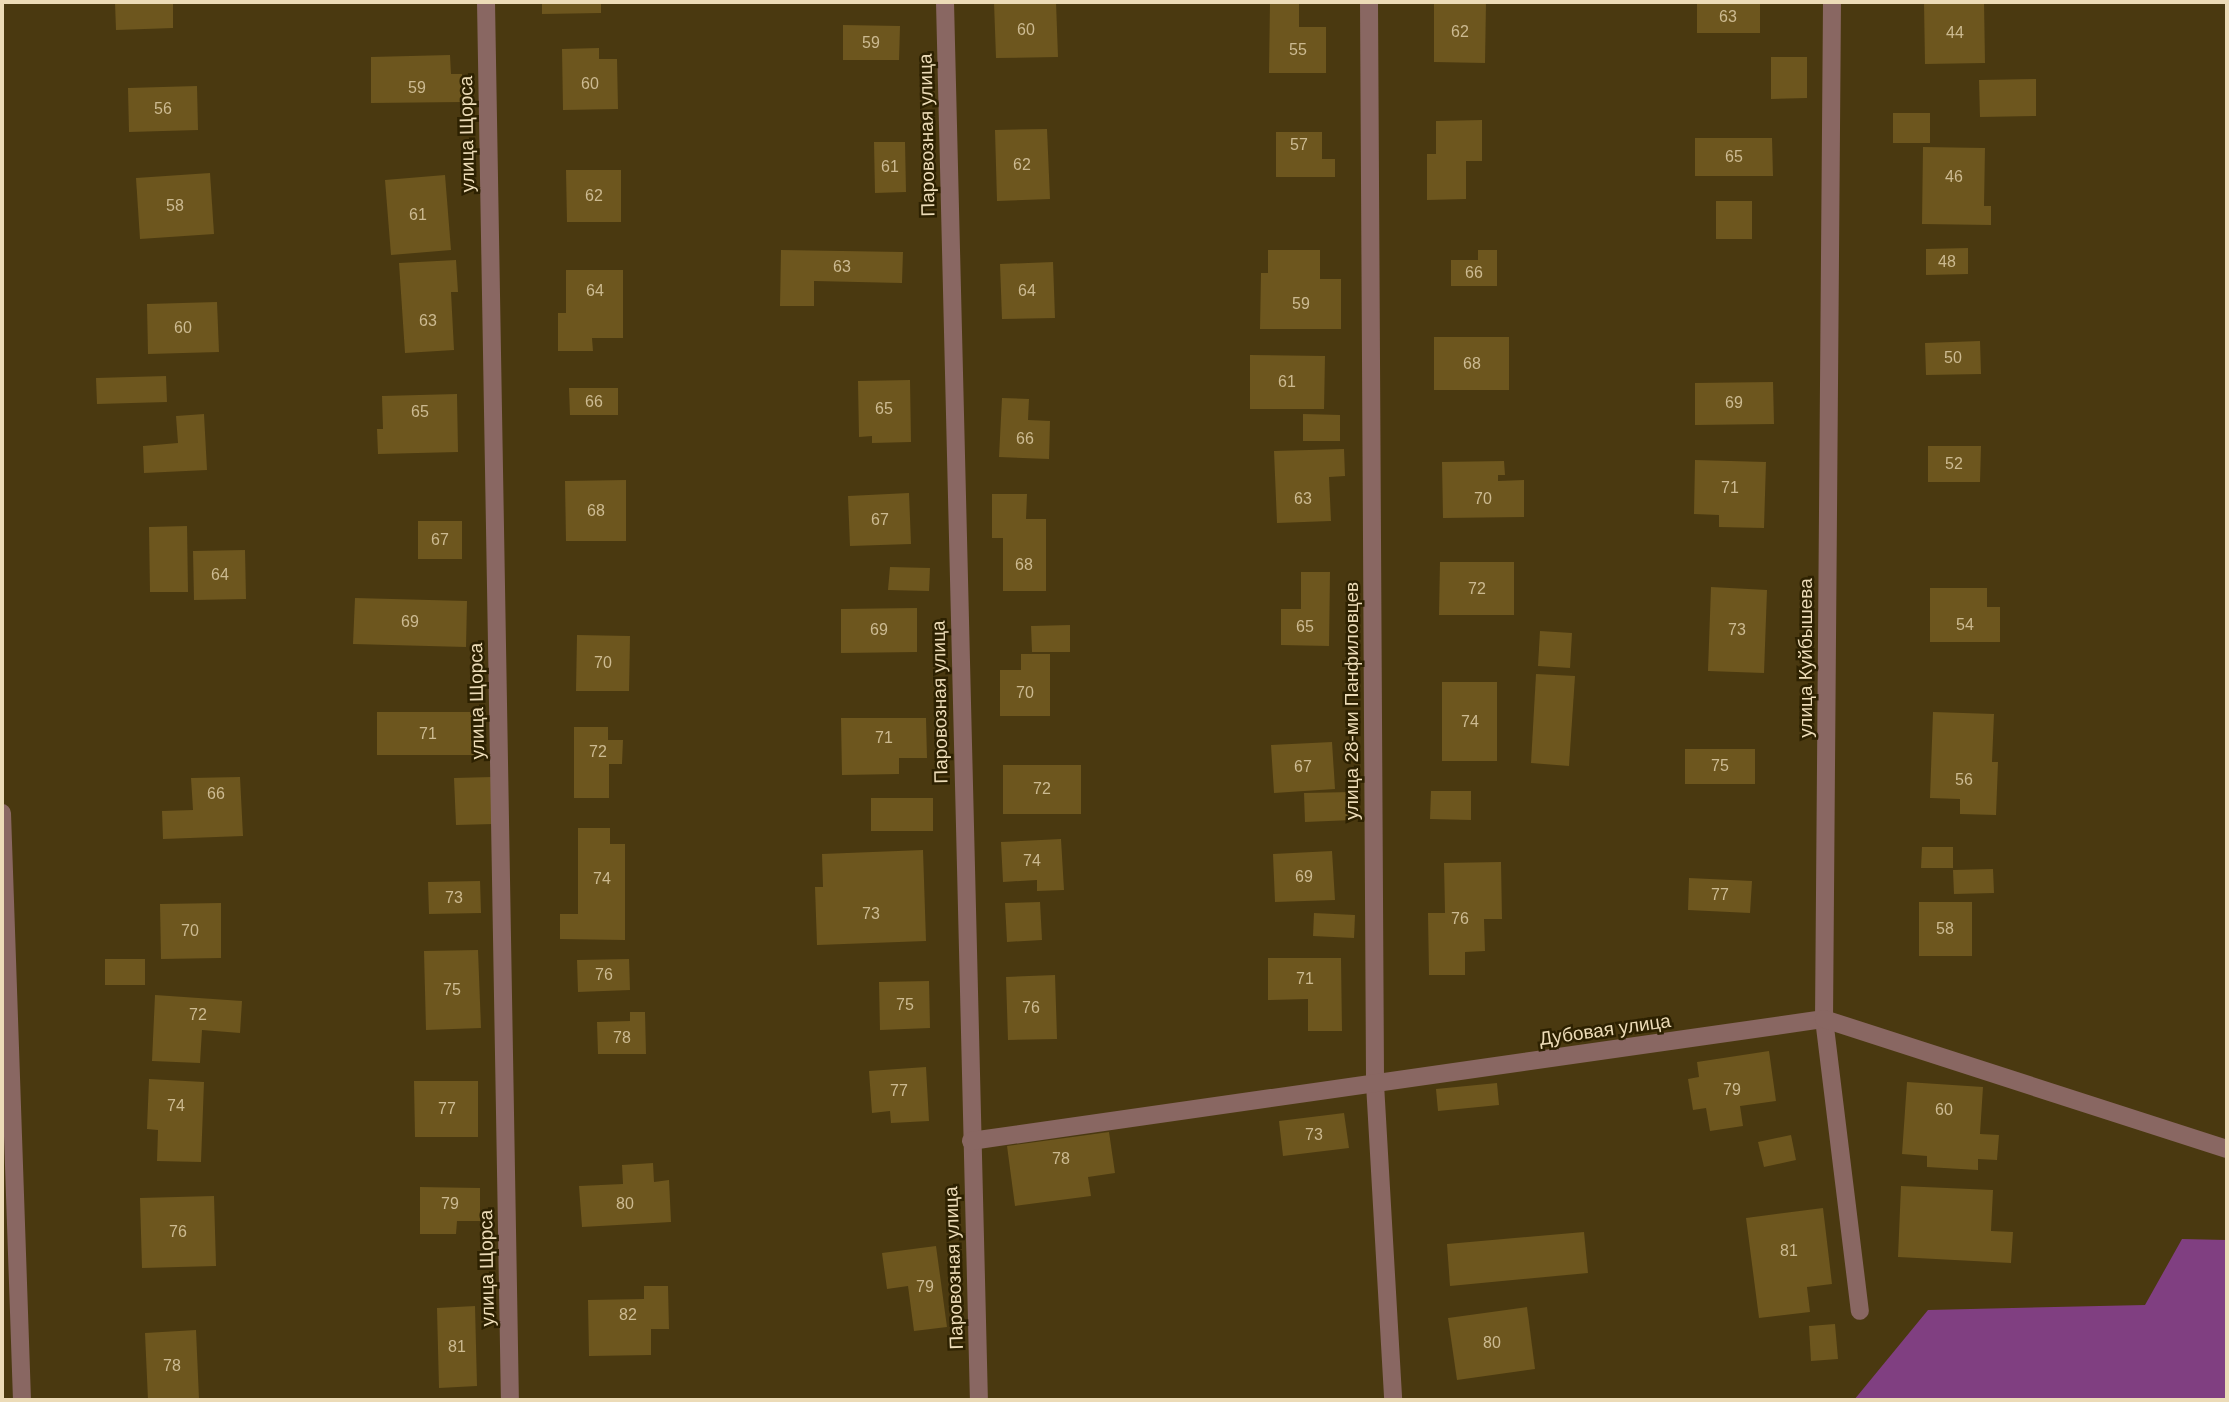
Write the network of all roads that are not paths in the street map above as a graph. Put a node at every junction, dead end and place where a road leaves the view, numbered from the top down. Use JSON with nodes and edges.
{"nodes":[{"id":1,"x":486,"y":2,"type":"edge"},
{"id":2,"x":945,"y":2,"type":"edge"},
{"id":3,"x":1369,"y":2,"type":"edge"},
{"id":4,"x":1832,"y":2,"type":"edge"},
{"id":5,"x":2,"y":813,"type":"edge"},
{"id":6,"x":1824,"y":1019,"type":"junction"},
{"id":7,"x":1375,"y":1084,"type":"junction"},
{"id":8,"x":971,"y":1141,"type":"junction"},
{"id":9,"x":2227,"y":1149,"type":"edge"},
{"id":10,"x":1860,"y":1311,"type":"dead end"},
{"id":11,"x":22,"y":1400,"type":"edge"},
{"id":12,"x":510,"y":1400,"type":"edge"},
{"id":13,"x":979,"y":1400,"type":"edge"},
{"id":14,"x":1393,"y":1400,"type":"edge"}],
"edges":[{"from":1,"to":12,"type":"street","name":"улица Щорса"},
{"from":2,"to":8,"type":"street","name":"Паровозная улица"},
{"from":3,"to":7,"type":"street","name":"улица 28-ми Панфиловцев"},
{"from":4,"to":6,"type":"street","name":"улица Куйбышева"},
{"from":5,"to":11,"type":"street"},
{"from":6,"to":7,"type":"street","name":"Дубовая улица"},
{"from":6,"to":9,"type":"street","name":"Дубовая улица"},
{"from":6,"to":10,"type":"street","name":"улица Куйбышева"},
{"from":7,"to":8,"type":"street","name":"Дубовая улица"},
{"from":7,"to":14,"type":"street","name":"улица 28-ми Панфиловцев"},
{"from":8,"to":13,"type":"street","name":"Паровозная улица"}]}
